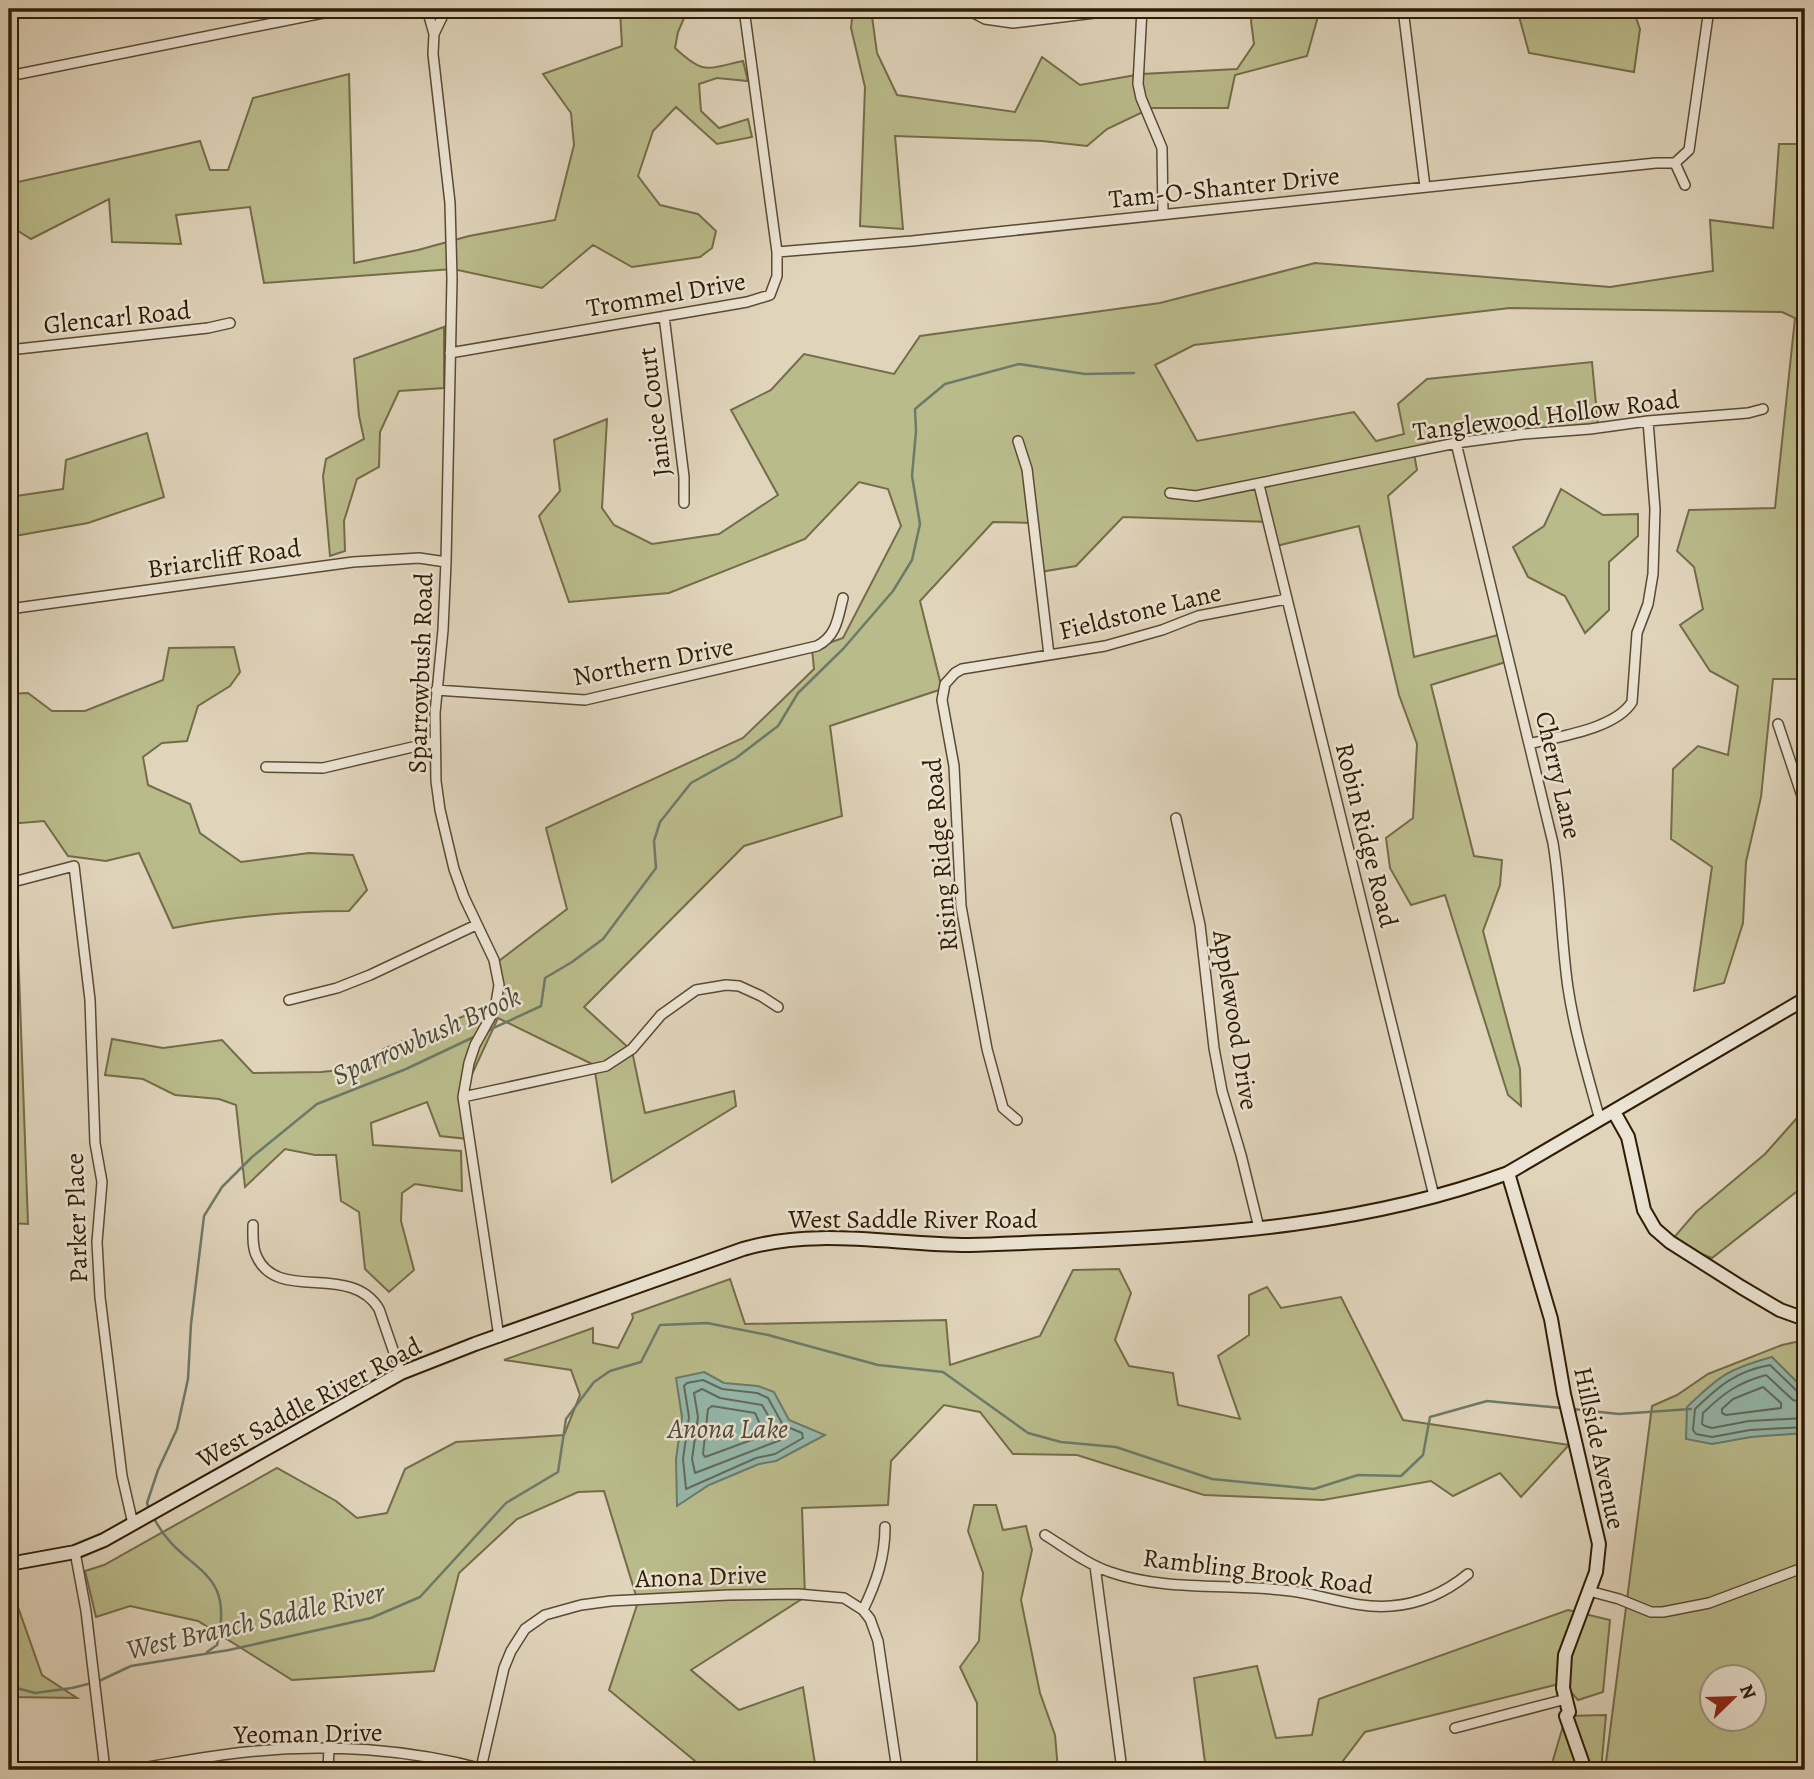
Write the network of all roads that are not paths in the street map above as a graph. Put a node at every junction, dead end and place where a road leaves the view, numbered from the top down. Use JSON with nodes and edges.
{"nodes":[{"id":1,"x":343,"y":9,"type":"edge"},
{"id":2,"x":427,"y":9,"type":"edge"},
{"id":3,"x":446,"y":9,"type":"edge"},
{"id":4,"x":744,"y":9,"type":"edge"},
{"id":5,"x":966,"y":9,"type":"edge"},
{"id":6,"x":1127,"y":9,"type":"edge"},
{"id":7,"x":1142,"y":9,"type":"edge"},
{"id":8,"x":1403,"y":9,"type":"edge"},
{"id":9,"x":1709,"y":9,"type":"edge"},
{"id":10,"x":434,"y":34,"type":"junction"},
{"id":11,"x":9,"y":76,"type":"edge"},
{"id":12,"x":1675,"y":163,"type":"junction"},
{"id":13,"x":1685,"y":185,"type":"dead end"},
{"id":14,"x":1425,"y":187,"type":"junction"},
{"id":15,"x":1163,"y":214,"type":"junction"},
{"id":16,"x":777,"y":252,"type":"junction"},
{"id":17,"x":664,"y":316,"type":"junction"},
{"id":18,"x":230,"y":323,"type":"dead end"},
{"id":19,"x":9,"y":350,"type":"edge"},
{"id":20,"x":450,"y":352,"type":"junction"},
{"id":21,"x":1763,"y":409,"type":"dead end"},
{"id":22,"x":1648,"y":421,"type":"junction"},
{"id":23,"x":1018,"y":440,"type":"dead end"},
{"id":24,"x":1455,"y":443,"type":"junction"},
{"id":25,"x":1259,"y":485,"type":"junction"},
{"id":26,"x":1170,"y":492,"type":"dead end"},
{"id":27,"x":684,"y":503,"type":"dead end"},
{"id":28,"x":446,"y":562,"type":"junction"},
{"id":29,"x":844,"y":597,"type":"dead end"},
{"id":30,"x":1287,"y":599,"type":"junction"},
{"id":31,"x":9,"y":609,"type":"edge"},
{"id":32,"x":1049,"y":655,"type":"junction"},
{"id":33,"x":962,"y":669,"type":"joint"},
{"id":34,"x":436,"y":690,"type":"junction"},
{"id":35,"x":1779,"y":724,"type":"dead end"},
{"id":36,"x":434,"y":742,"type":"junction"},
{"id":37,"x":1529,"y":744,"type":"junction"},
{"id":38,"x":265,"y":767,"type":"dead end"},
{"id":39,"x":1805,"y":806,"type":"edge"},
{"id":40,"x":1176,"y":818,"type":"dead end"},
{"id":41,"x":9,"y":883,"type":"edge"},
{"id":42,"x":476,"y":925,"type":"junction"},
{"id":43,"x":1805,"y":999,"type":"edge"},
{"id":44,"x":289,"y":1000,"type":"dead end"},
{"id":45,"x":778,"y":1007,"type":"dead end"},
{"id":46,"x":463,"y":1097,"type":"junction"},
{"id":47,"x":1614,"y":1112,"type":"junction"},
{"id":48,"x":1017,"y":1120,"type":"dead end"},
{"id":49,"x":1600,"y":1120,"type":"junction"},
{"id":50,"x":1508,"y":1174,"type":"junction"},
{"id":51,"x":1434,"y":1196,"type":"junction"},
{"id":52,"x":253,"y":1225,"type":"dead end"},
{"id":53,"x":1259,"y":1228,"type":"junction"},
{"id":54,"x":1805,"y":1319,"type":"edge"},
{"id":55,"x":499,"y":1337,"type":"junction"},
{"id":56,"x":401,"y":1373,"type":"junction"},
{"id":57,"x":133,"y":1524,"type":"junction"},
{"id":58,"x":886,"y":1527,"type":"dead end"},
{"id":59,"x":1045,"y":1535,"type":"dead end"},
{"id":60,"x":75,"y":1552,"type":"junction"},
{"id":61,"x":9,"y":1564,"type":"edge"},
{"id":62,"x":1095,"y":1566,"type":"junction"},
{"id":63,"x":1805,"y":1567,"type":"edge"},
{"id":64,"x":1468,"y":1574,"type":"dead end"},
{"id":65,"x":1589,"y":1591,"type":"junction"},
{"id":66,"x":863,"y":1610,"type":"junction"},
{"id":67,"x":1566,"y":1699,"type":"junction"},
{"id":68,"x":1455,"y":1728,"type":"dead end"},
{"id":69,"x":328,"y":1748,"type":"junction"},
{"id":70,"x":484,"y":1769,"type":"edge"},
{"id":71,"x":105,"y":1770,"type":"edge"},
{"id":72,"x":129,"y":1770,"type":"edge"},
{"id":73,"x":328,"y":1770,"type":"edge"},
{"id":74,"x":897,"y":1770,"type":"edge"},
{"id":75,"x":1122,"y":1770,"type":"edge"},
{"id":76,"x":1585,"y":1770,"type":"edge"}],
"edges":[{"from":1,"to":11,"type":"street"},
{"from":2,"to":10,"type":"street","name":"Sparrowbush Road"},
{"from":3,"to":10,"type":"street","name":"Sparrowbush Road"},
{"from":4,"to":16,"type":"street","name":"Trommel Drive"},
{"from":5,"to":6,"type":"street"},
{"from":7,"to":15,"type":"street"},
{"from":8,"to":14,"type":"street"},
{"from":9,"to":12,"type":"street"},
{"from":10,"to":20,"type":"street","name":"Sparrowbush Road"},
{"from":12,"to":13,"type":"street"},
{"from":12,"to":14,"type":"street","name":"Tam-O-Shanter Drive"},
{"from":14,"to":15,"type":"street","name":"Tam-O-Shanter Drive"},
{"from":15,"to":16,"type":"street","name":"Tam-O-Shanter Drive"},
{"from":16,"to":17,"type":"street","name":"Trommel Drive"},
{"from":17,"to":20,"type":"street","name":"Trommel Drive"},
{"from":17,"to":27,"type":"street","name":"Janice Court"},
{"from":18,"to":19,"type":"street","name":"Glencarl Road"},
{"from":20,"to":28,"type":"street","name":"Sparrowbush Road"},
{"from":21,"to":22,"type":"street","name":"Tanglewood Hollow Road"},
{"from":22,"to":24,"type":"street","name":"Tanglewood Hollow Road"},
{"from":22,"to":37,"type":"street"},
{"from":23,"to":32,"type":"street"},
{"from":24,"to":25,"type":"street","name":"Tanglewood Hollow Road"},
{"from":24,"to":37,"type":"street","name":"Cherry Lane"},
{"from":25,"to":26,"type":"street","name":"Tanglewood Hollow Road"},
{"from":25,"to":30,"type":"street","name":"Robin Ridge Road"},
{"from":28,"to":31,"type":"street","name":"Briarcliff Road"},
{"from":28,"to":34,"type":"street","name":"Sparrowbush Road"},
{"from":29,"to":34,"type":"street","name":"Northern Drive"},
{"from":30,"to":32,"type":"street","name":"Fieldstone Lane"},
{"from":30,"to":51,"type":"street","name":"Robin Ridge Road"},
{"from":32,"to":33,"type":"street","name":"Fieldstone Lane"},
{"from":33,"to":48,"type":"street","name":"Rising Ridge Road"},
{"from":34,"to":36,"type":"street","name":"Sparrowbush Road"},
{"from":35,"to":39,"type":"street"},
{"from":36,"to":38,"type":"street"},
{"from":36,"to":42,"type":"street","name":"Sparrowbush Road"},
{"from":37,"to":49,"type":"street","name":"Cherry Lane"},
{"from":40,"to":53,"type":"street","name":"Applewood Drive"},
{"from":41,"to":57,"type":"street","name":"Parker Place"},
{"from":42,"to":44,"type":"street"},
{"from":42,"to":46,"type":"street","name":"Sparrowbush Road"},
{"from":43,"to":47,"type":"street","name":"West Saddle River Road"},
{"from":45,"to":46,"type":"street"},
{"from":46,"to":55,"type":"street","name":"Sparrowbush Road"},
{"from":47,"to":49,"type":"street","name":"West Saddle River Road"},
{"from":47,"to":54,"type":"street"},
{"from":49,"to":50,"type":"street","name":"West Saddle River Road"},
{"from":50,"to":51,"type":"street","name":"West Saddle River Road"},
{"from":50,"to":65,"type":"street","name":"Hillside Avenue"},
{"from":51,"to":53,"type":"street","name":"West Saddle River Road"},
{"from":52,"to":56,"type":"street"},
{"from":53,"to":55,"type":"street","name":"West Saddle River Road"},
{"from":55,"to":56,"type":"street","name":"West Saddle River Road"},
{"from":56,"to":57,"type":"street","name":"West Saddle River Road"},
{"from":57,"to":60,"type":"street","name":"West Saddle River Road"},
{"from":58,"to":66,"type":"street"},
{"from":59,"to":62,"type":"street","name":"Rambling Brook Road"},
{"from":60,"to":61,"type":"street","name":"West Saddle River Road"},
{"from":60,"to":71,"type":"street"},
{"from":62,"to":64,"type":"street","name":"Rambling Brook Road"},
{"from":62,"to":75,"type":"street"},
{"from":63,"to":65,"type":"street"},
{"from":65,"to":67,"type":"street","name":"Hillside Avenue"},
{"from":66,"to":70,"type":"street","name":"Anona Drive"},
{"from":66,"to":74,"type":"street"},
{"from":67,"to":68,"type":"street"},
{"from":67,"to":76,"type":"street","name":"Hillside Avenue"},
{"from":69,"to":70,"type":"street","name":"Yeoman Drive"},
{"from":69,"to":72,"type":"street","name":"Yeoman Drive"},
{"from":69,"to":73,"type":"street"}]}
